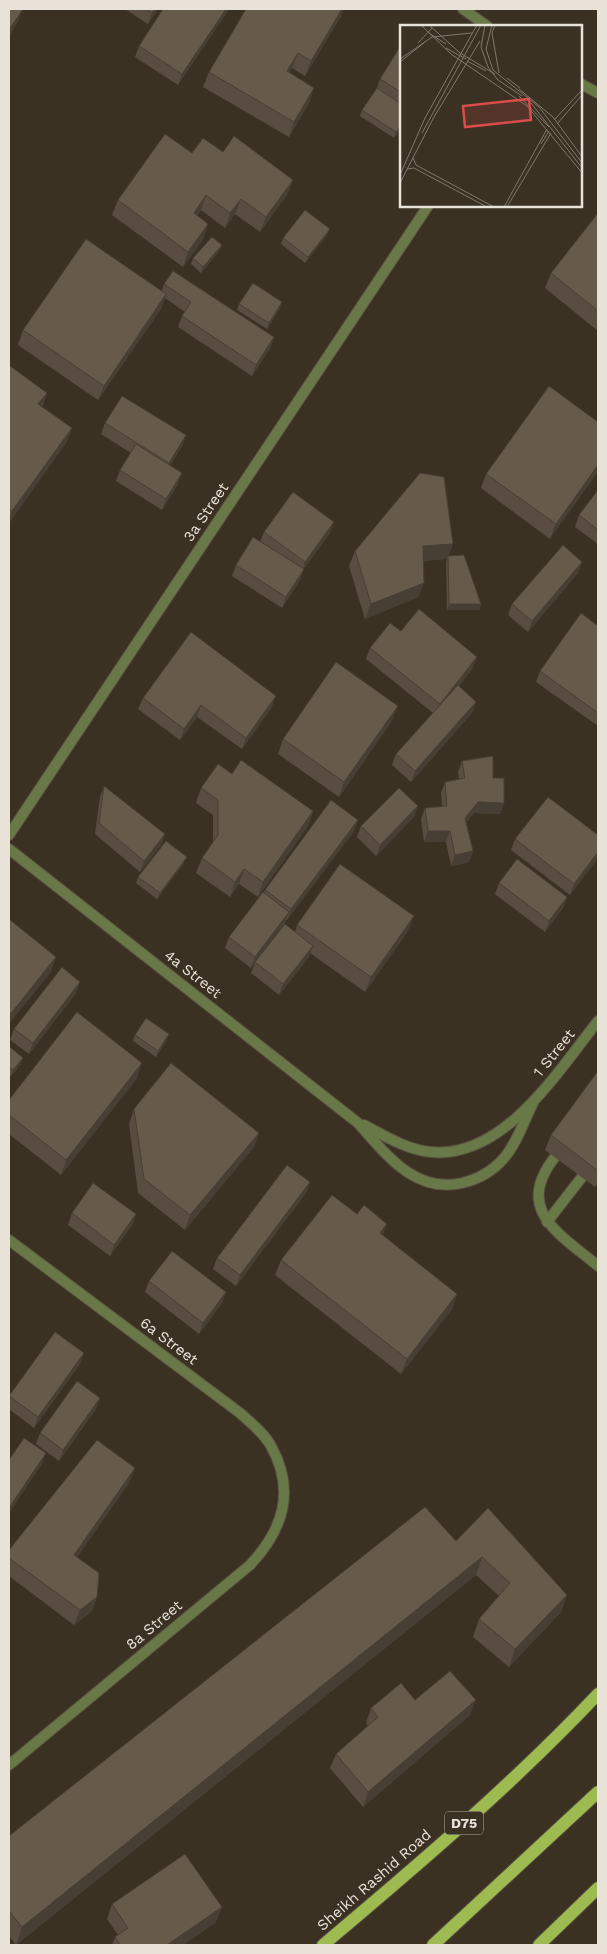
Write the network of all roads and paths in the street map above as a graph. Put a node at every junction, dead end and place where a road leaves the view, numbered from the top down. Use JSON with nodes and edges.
{"nodes":[{"id":1,"x":463,"y":9,"type":"edge"},
{"id":2,"x":487,"y":25,"type":"edge"},
{"id":3,"x":582,"y":85,"type":"edge"},
{"id":4,"x":598,"y":94,"type":"edge"},
{"id":5,"x":427,"y":208,"type":"edge"},
{"id":6,"x":9,"y":835,"type":"edge"},
{"id":7,"x":9,"y":849,"type":"edge"},
{"id":8,"x":598,"y":1021,"type":"edge"},
{"id":9,"x":533,"y":1103,"type":"junction"},
{"id":10,"x":358,"y":1123,"type":"junction"},
{"id":11,"x":449,"y":1153,"type":"joint"},
{"id":12,"x":555,"y":1157,"type":"edge"},
{"id":13,"x":582,"y":1177,"type":"edge"},
{"id":14,"x":454,"y":1185,"type":"joint"},
{"id":15,"x":547,"y":1222,"type":"junction"},
{"id":16,"x":9,"y":1240,"type":"edge"},
{"id":17,"x":598,"y":1266,"type":"edge"},
{"id":18,"x":284,"y":1486,"type":"joint"},
{"id":19,"x":598,"y":1694,"type":"edge"},
{"id":20,"x":9,"y":1765,"type":"edge"},
{"id":21,"x":598,"y":1792,"type":"edge"},
{"id":22,"x":598,"y":1888,"type":"edge"},
{"id":23,"x":323,"y":1945,"type":"edge"},
{"id":24,"x":433,"y":1945,"type":"edge"},
{"id":25,"x":539,"y":1945,"type":"edge"}],
"edges":[{"from":1,"to":2,"type":"street"},
{"from":3,"to":4,"type":"street"},
{"from":5,"to":6,"type":"street","name":"3a Street"},
{"from":7,"to":10,"type":"street","name":"4a Street"},
{"from":8,"to":9,"type":"street","name":"1 Street"},
{"from":9,"to":11,"type":"street","name":"1 Street"},
{"from":9,"to":14,"type":"street","name":"1 Street"},
{"from":10,"to":11,"type":"street","name":"4a Street"},
{"from":10,"to":14,"type":"street","name":"4a Street"},
{"from":12,"to":15,"type":"street"},
{"from":13,"to":15,"type":"street"},
{"from":15,"to":17,"type":"street"},
{"from":16,"to":18,"type":"street","name":"6a Street"},
{"from":18,"to":20,"type":"street","name":"8a Street"},
{"from":19,"to":23,"type":"main road","name":"Sheikh Rashid Road","number":"D75"},
{"from":21,"to":24,"type":"main road"},
{"from":22,"to":25,"type":"main road"}]}
